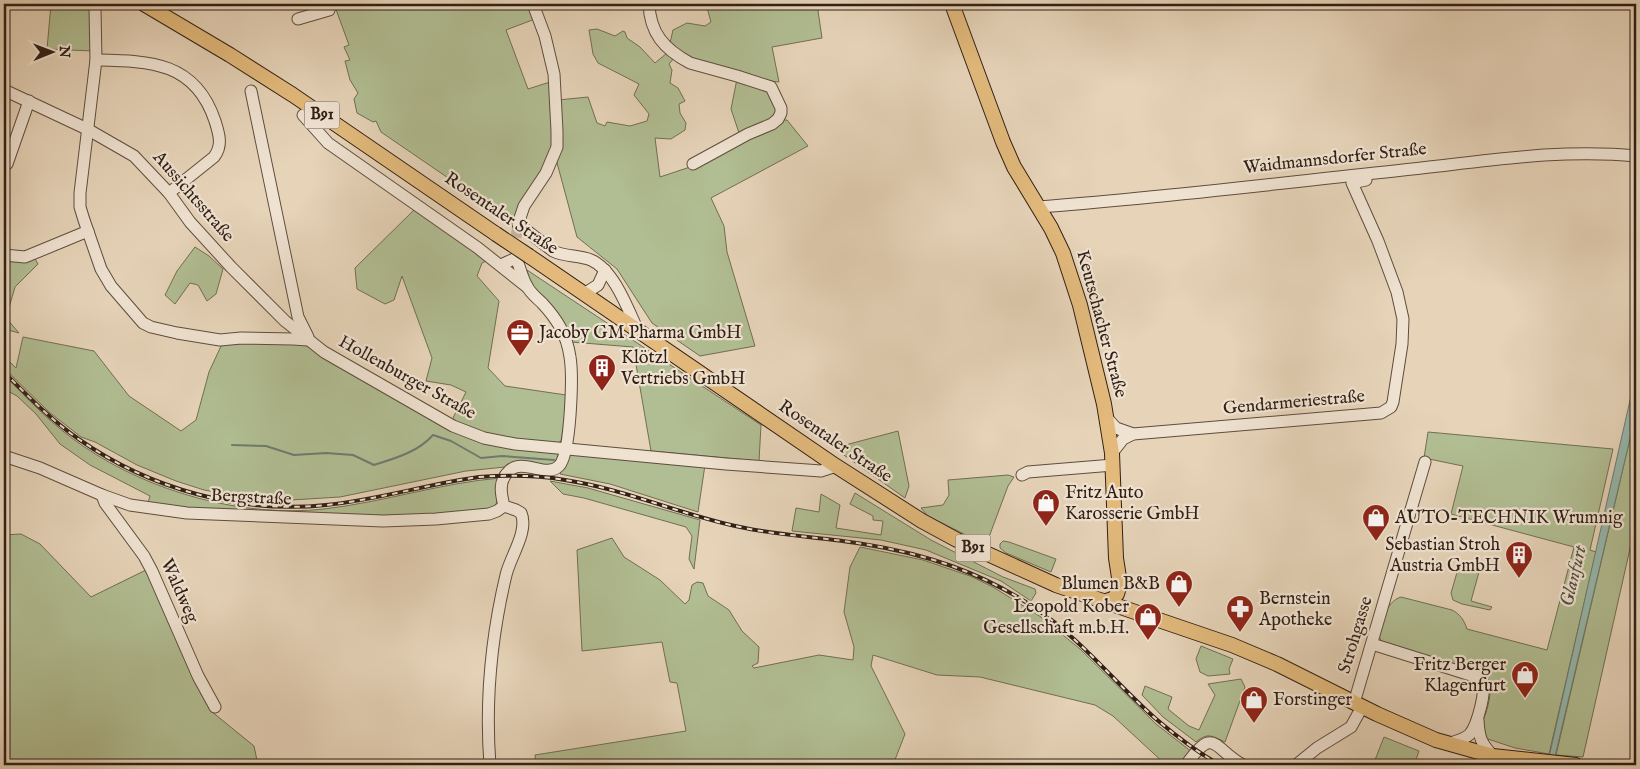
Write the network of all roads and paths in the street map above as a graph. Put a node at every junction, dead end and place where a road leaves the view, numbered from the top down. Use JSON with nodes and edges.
{"nodes":[{"id":1,"x":94,"y":4,"type":"edge"},
{"id":2,"x":144,"y":4,"type":"edge"},
{"id":3,"x":330,"y":4,"type":"edge"},
{"id":4,"x":533,"y":4,"type":"edge"},
{"id":5,"x":649,"y":4,"type":"edge"},
{"id":6,"x":952,"y":4,"type":"edge"},
{"id":7,"x":298,"y":19,"type":"dead end"},
{"id":8,"x":96,"y":60,"type":"junction"},
{"id":9,"x":4,"y":90,"type":"edge"},
{"id":10,"x":251,"y":91,"type":"dead end"},
{"id":11,"x":29,"y":101,"type":"junction"},
{"id":12,"x":303,"y":115,"type":"dead end"},
{"id":13,"x":87,"y":129,"type":"junction"},
{"id":14,"x":1636,"y":156,"type":"edge"},
{"id":15,"x":4,"y":164,"type":"edge"},
{"id":16,"x":693,"y":164,"type":"dead end"},
{"id":17,"x":1421,"y":168,"type":"junction"},
{"id":18,"x":169,"y":193,"type":"junction"},
{"id":19,"x":1038,"y":207,"type":"junction"},
{"id":20,"x":88,"y":231,"type":"junction"},
{"id":21,"x":4,"y":255,"type":"edge"},
{"id":22,"x":523,"y":257,"type":"junction"},
{"id":23,"x":501,"y":265,"type":"junction"},
{"id":24,"x":605,"y":270,"type":"junction"},
{"id":25,"x":527,"y":287,"type":"junction"},
{"id":26,"x":584,"y":294,"type":"junction"},
{"id":27,"x":638,"y":330,"type":"junction"},
{"id":28,"x":310,"y":341,"type":"junction"},
{"id":29,"x":1123,"y":436,"type":"junction"},
{"id":30,"x":566,"y":448,"type":"junction"},
{"id":31,"x":4,"y":456,"type":"edge"},
{"id":32,"x":1112,"y":459,"type":"junction"},
{"id":33,"x":1425,"y":462,"type":"dead end"},
{"id":34,"x":836,"y":466,"type":"junction"},
{"id":35,"x":1022,"y":475,"type":"dead end"},
{"id":36,"x":102,"y":495,"type":"junction"},
{"id":37,"x":504,"y":506,"type":"junction"},
{"id":38,"x":1116,"y":558,"type":"junction"},
{"id":39,"x":1120,"y":584,"type":"junction"},
{"id":40,"x":1106,"y":601,"type":"junction"},
{"id":41,"x":1136,"y":611,"type":"junction"},
{"id":42,"x":1372,"y":644,"type":"junction"},
{"id":43,"x":1358,"y":705,"type":"junction"},
{"id":44,"x":215,"y":707,"type":"dead end"},
{"id":45,"x":1478,"y":717,"type":"junction"},
{"id":46,"x":1448,"y":744,"type":"junction"},
{"id":47,"x":1493,"y":756,"type":"junction"},
{"id":48,"x":1531,"y":763,"type":"edge"},
{"id":49,"x":490,"y":765,"type":"edge"},
{"id":50,"x":1186,"y":765,"type":"edge"},
{"id":51,"x":1243,"y":765,"type":"edge"},
{"id":52,"x":1296,"y":765,"type":"edge"},
{"id":53,"x":1570,"y":765,"type":"edge"}],
"edges":[{"from":1,"to":8,"type":"street"},
{"from":2,"to":22,"type":"main road","name":"Rosentaler Straße","number":"B91","bridge":true},
{"from":3,"to":7,"type":"street"},
{"from":4,"to":24,"type":"street"},
{"from":5,"to":16,"type":"street"},
{"from":6,"to":19,"type":"main road","name":"Keutschacher Straße"},
{"from":8,"to":13,"type":"street"},
{"from":8,"to":18,"type":"street"},
{"from":9,"to":11,"type":"street","name":"Aussichtsstraße"},
{"from":10,"to":28,"type":"street","name":"Hollenburger Straße"},
{"from":11,"to":13,"type":"street","name":"Aussichtsstraße"},
{"from":11,"to":15,"type":"street"},
{"from":12,"to":23,"type":"street"},
{"from":13,"to":18,"type":"street","name":"Aussichtsstraße"},
{"from":13,"to":20,"type":"street"},
{"from":14,"to":17,"type":"street","name":"Waidmannsdorfer Straße"},
{"from":17,"to":19,"type":"street","name":"Waidmannsdorfer Straße"},
{"from":17,"to":29,"type":"street","name":"Gendarmeriestraße"},
{"from":18,"to":28,"type":"street","name":"Aussichtsstraße"},
{"from":19,"to":29,"type":"main road","name":"Keutschacher Straße"},
{"from":20,"to":21,"type":"street"},
{"from":20,"to":28,"type":"street"},
{"from":22,"to":23,"type":"street"},
{"from":22,"to":25,"type":"street"},
{"from":22,"to":26,"type":"main road","name":"Rosentaler Straße","number":"B91"},
{"from":23,"to":25,"type":"street"},
{"from":24,"to":26,"type":"street"},
{"from":24,"to":27,"type":"street"},
{"from":25,"to":30,"type":"street"},
{"from":26,"to":27,"type":"main road","name":"Rosentaler Straße","number":"B91"},
{"from":27,"to":34,"type":"main road","name":"Rosentaler Straße","number":"B91"},
{"from":28,"to":30,"type":"street","name":"Hollenburger Straße"},
{"from":29,"to":32,"type":"main road","name":"Keutschacher Straße"},
{"from":30,"to":34,"type":"street","name":"Hollenburger Straße"},
{"from":30,"to":37,"type":"street"},
{"from":31,"to":36,"type":"street","name":"Bergstraße"},
{"from":32,"to":35,"type":"street"},
{"from":32,"to":38,"type":"main road","name":"Keutschacher Straße"},
{"from":33,"to":42,"type":"street","name":"Strohgasse"},
{"from":34,"to":40,"type":"main road","name":"Rosentaler Straße","number":"B91"},
{"from":36,"to":37,"type":"street","name":"Bergstraße"},
{"from":36,"to":44,"type":"street","name":"Waldweg"},
{"from":37,"to":49,"type":"street"},
{"from":38,"to":39,"type":"main road"},
{"from":38,"to":40,"type":"main road"},
{"from":39,"to":40,"type":"main road"},
{"from":39,"to":41,"type":"main road"},
{"from":40,"to":41,"type":"main road","name":"Rosentaler Straße","number":"B91"},
{"from":41,"to":43,"type":"main road","name":"Rosentaler Straße","number":"B91"},
{"from":42,"to":43,"type":"street","name":"Strohgasse"},
{"from":42,"to":45,"type":"street"},
{"from":43,"to":46,"type":"main road","name":"Rosentaler Straße","number":"B91"},
{"from":43,"to":52,"type":"street","name":"Strohgasse"},
{"from":45,"to":46,"type":"street"},
{"from":45,"to":47,"type":"street"},
{"from":46,"to":47,"type":"main road","name":"Rosentaler Straße","number":"B91"},
{"from":47,"to":48,"type":"main road","name":"Rosentaler Straße","number":"B91"},
{"from":48,"to":53,"type":"main road","name":"Rosentaler Straße","number":"B91"},
{"from":50,"to":51,"type":"street"}]}
